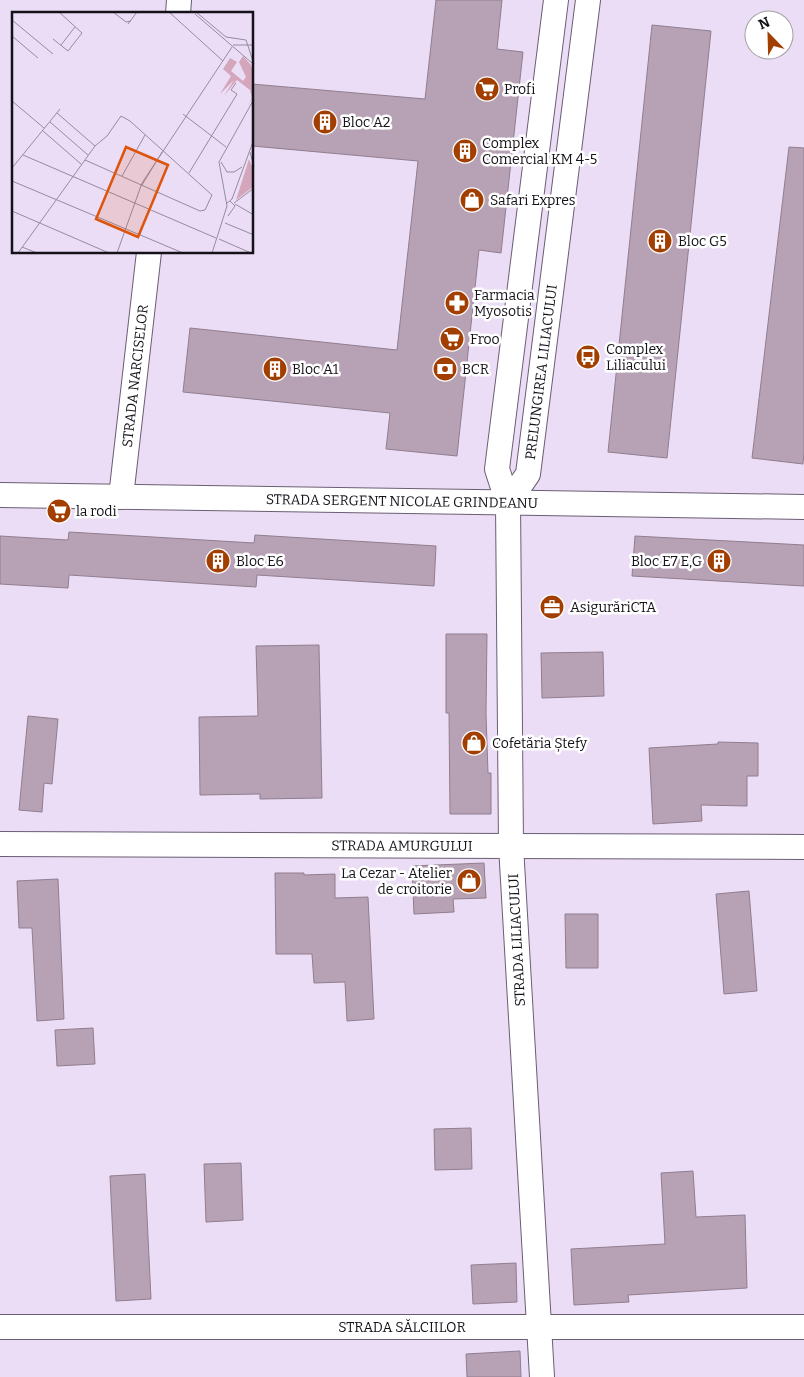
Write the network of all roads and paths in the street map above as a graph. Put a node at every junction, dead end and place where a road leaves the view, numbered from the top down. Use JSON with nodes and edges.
{"nodes":[{"id":1,"x":556,"y":0,"type":"edge"},
{"id":2,"x":588,"y":0,"type":"edge"},
{"id":3,"x":149,"y":254,"type":"edge"},
{"id":4,"x":0,"y":495,"type":"edge"},
{"id":5,"x":122,"y":497,"type":"junction"},
{"id":6,"x":508,"y":503,"type":"junction"},
{"id":7,"x":804,"y":507,"type":"edge"},
{"id":8,"x":0,"y":844,"type":"edge"},
{"id":9,"x":511,"y":846,"type":"junction"},
{"id":10,"x":804,"y":847,"type":"edge"},
{"id":11,"x":539,"y":1327,"type":"junction"},
{"id":12,"x":804,"y":1327,"type":"edge"},
{"id":13,"x":0,"y":1328,"type":"edge"},
{"id":14,"x":542,"y":1377,"type":"edge"}],
"edges":[{"from":1,"to":6,"type":"street"},
{"from":2,"to":6,"type":"street","name":"PRELUNGIREA LILIACULUI"},
{"from":3,"to":5,"type":"street","name":"STRADA NARCISELOR"},
{"from":4,"to":5,"type":"street","name":"STRADA SERGENT NICOLAE GRINDEANU"},
{"from":5,"to":6,"type":"street","name":"STRADA SERGENT NICOLAE GRINDEANU"},
{"from":6,"to":7,"type":"street","name":"STRADA SERGENT NICOLAE GRINDEANU"},
{"from":6,"to":9,"type":"street","name":"STRADA LILIACULUI"},
{"from":8,"to":9,"type":"street","name":"STRADA AMURGULUI"},
{"from":9,"to":10,"type":"street","name":"STRADA AMURGULUI"},
{"from":9,"to":11,"type":"street","name":"STRADA LILIACULUI"},
{"from":11,"to":12,"type":"street","name":"STRADA SĂLCIILOR"},
{"from":11,"to":13,"type":"street","name":"STRADA SĂLCIILOR"},
{"from":11,"to":14,"type":"street","name":"STRADA LILIACULUI"}]}
